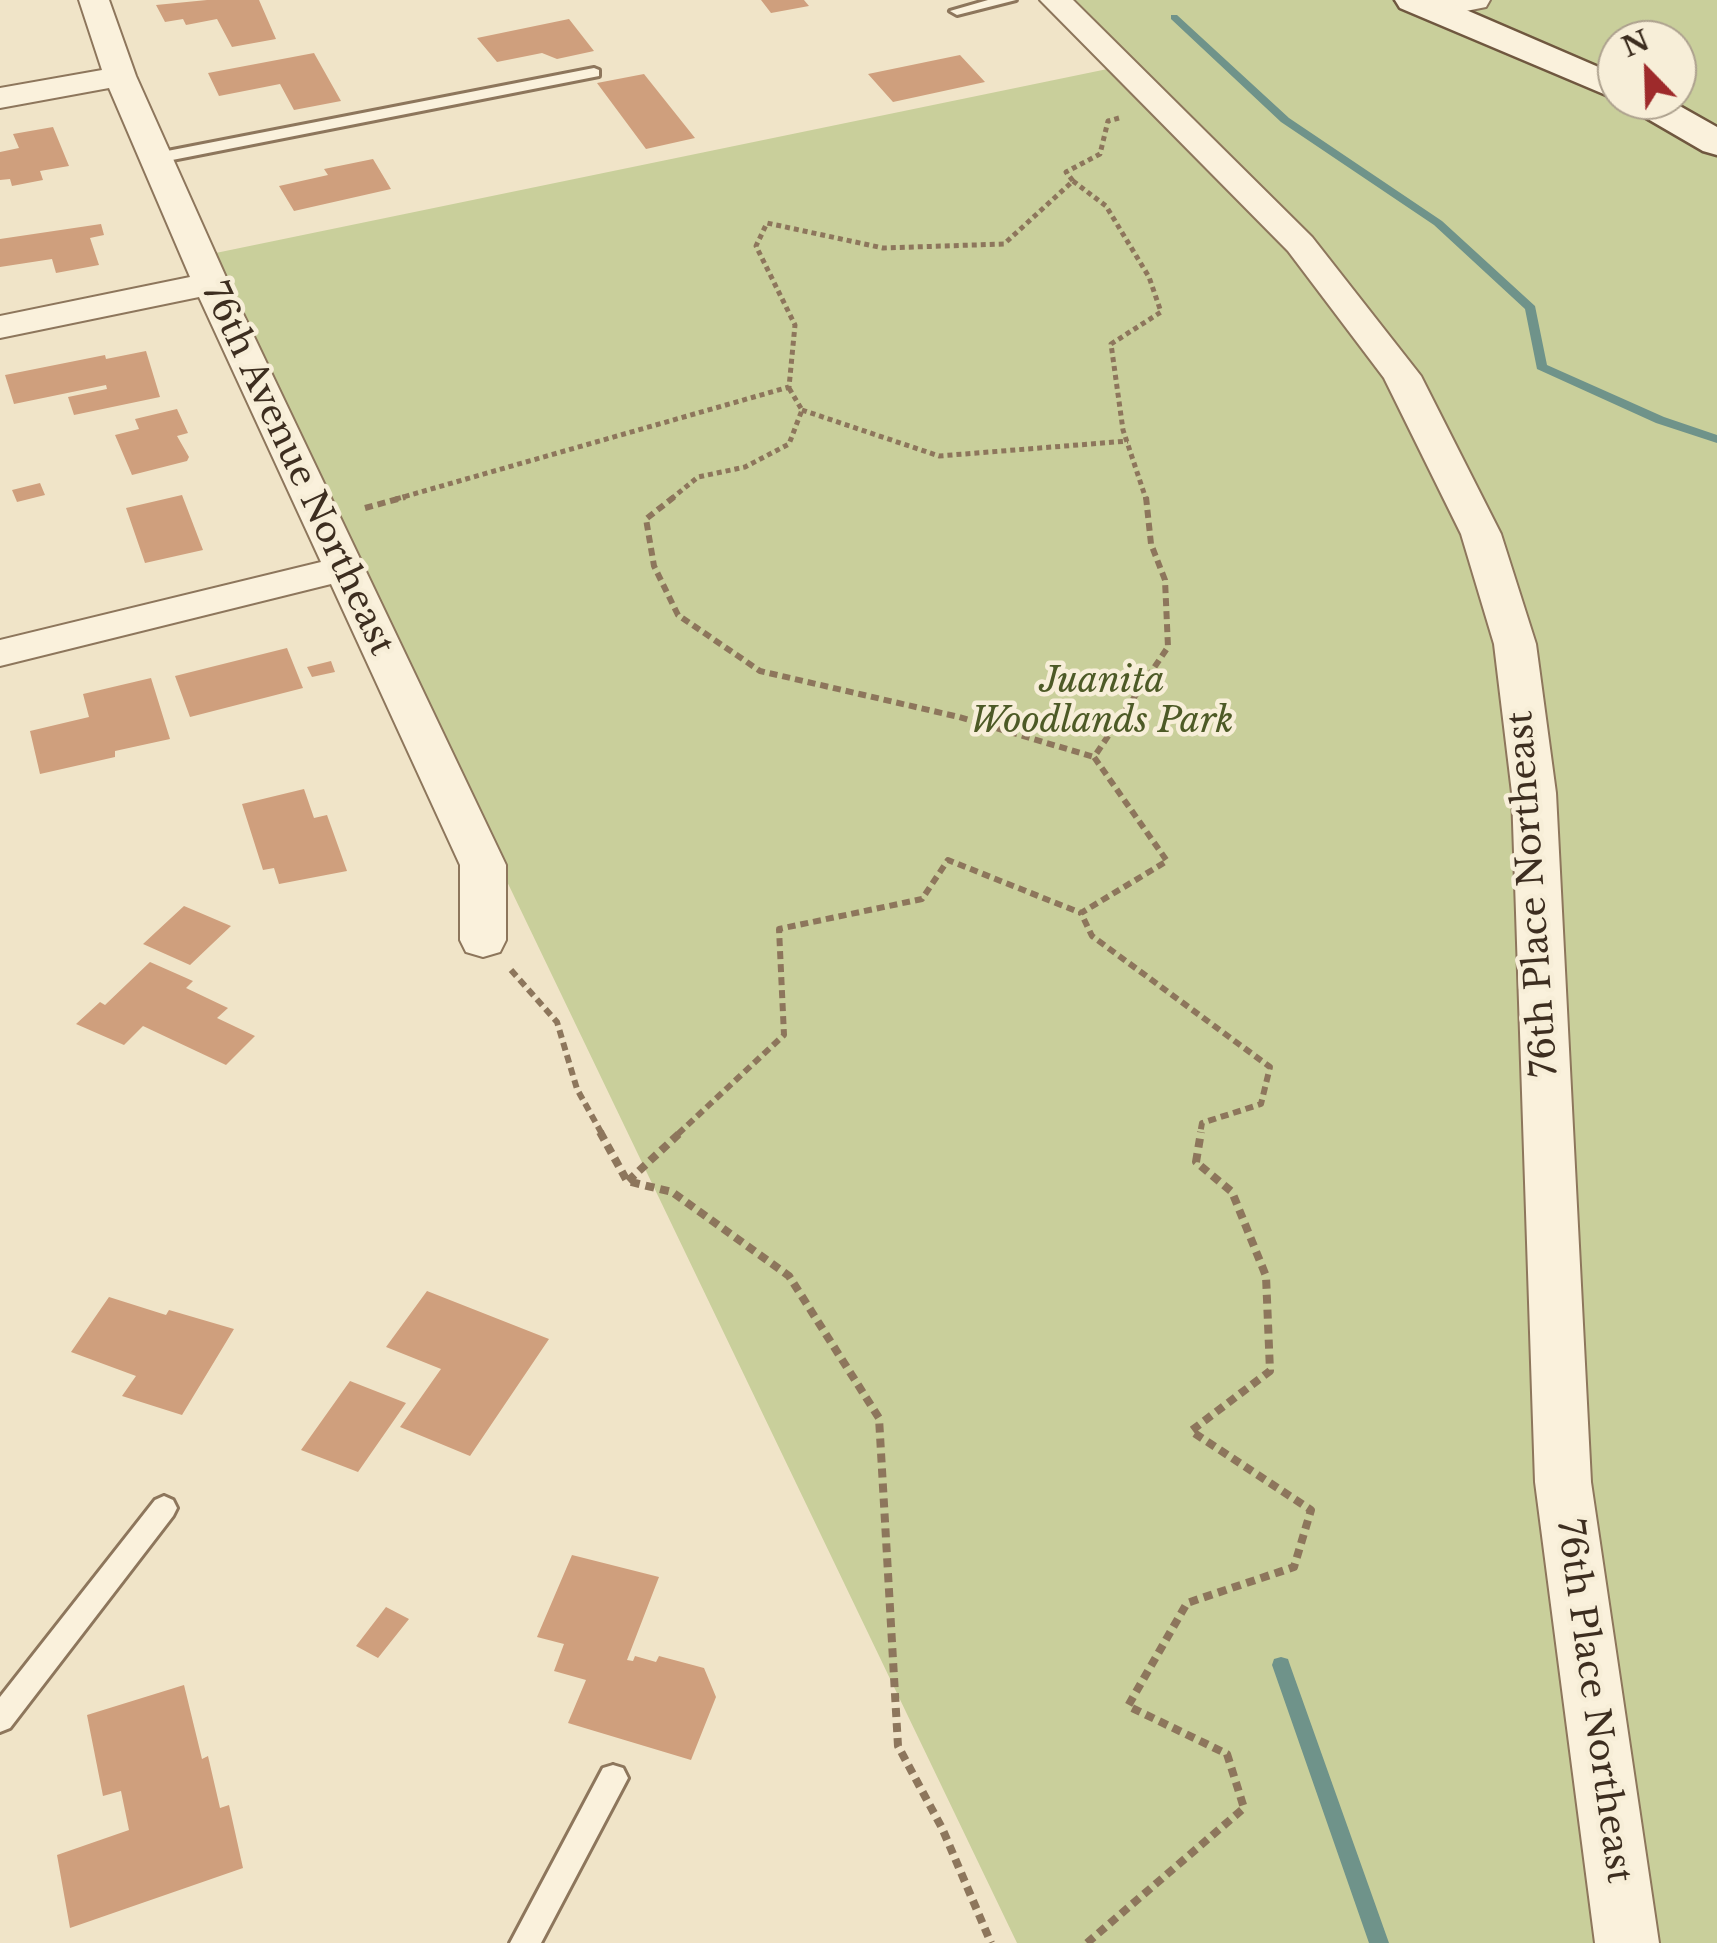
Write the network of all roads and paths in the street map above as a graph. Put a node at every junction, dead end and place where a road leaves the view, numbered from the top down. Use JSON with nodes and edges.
{"nodes":[{"id":1,"x":94,"y":0,"type":"edge"},
{"id":2,"x":1009,"y":0,"type":"edge"},
{"id":3,"x":1056,"y":0,"type":"edge"},
{"id":4,"x":1475,"y":0,"type":"edge"},
{"id":5,"x":1424,"y":4,"type":"edge"},
{"id":6,"x":956,"y":11,"type":"dead end"},
{"id":7,"x":594,"y":73,"type":"dead end"},
{"id":8,"x":120,"y":76,"type":"junction"},
{"id":9,"x":1597,"y":80,"type":"edge"},
{"id":10,"x":0,"y":98,"type":"edge"},
{"id":11,"x":1163,"y":106,"type":"junction"},
{"id":12,"x":1677,"y":120,"type":"edge"},
{"id":13,"x":1717,"y":143,"type":"edge"},
{"id":14,"x":157,"y":158,"type":"junction"},
{"id":15,"x":1074,"y":181,"type":"junction"},
{"id":16,"x":211,"y":284,"type":"junction"},
{"id":17,"x":0,"y":327,"type":"edge"},
{"id":18,"x":789,"y":388,"type":"junction"},
{"id":19,"x":802,"y":410,"type":"junction"},
{"id":20,"x":1128,"y":441,"type":"junction"},
{"id":21,"x":321,"y":521,"type":"junction"},
{"id":22,"x":343,"y":569,"type":"junction"},
{"id":23,"x":0,"y":654,"type":"edge"},
{"id":24,"x":1094,"y":758,"type":"junction"},
{"id":25,"x":1081,"y":913,"type":"junction"},
{"id":26,"x":483,"y":940,"type":"joint"},
{"id":27,"x":627,"y":1182,"type":"junction"},
{"id":28,"x":164,"y":1508,"type":"dead end"},
{"id":29,"x":0,"y":1719,"type":"edge"},
{"id":30,"x":612,"y":1778,"type":"dead end"},
{"id":31,"x":526,"y":1943,"type":"edge"},
{"id":32,"x":990,"y":1943,"type":"edge"},
{"id":33,"x":1087,"y":1943,"type":"edge"},
{"id":34,"x":1627,"y":1943,"type":"edge"}],
"edges":[{"from":1,"to":8,"type":"street","name":"76th Avenue Northeast"},
{"from":2,"to":6,"type":"lane"},
{"from":3,"to":11,"type":"street","name":"76th Place Northeast"},
{"from":4,"to":5,"type":"street"},
{"from":5,"to":9,"type":"main road"},
{"from":7,"to":14,"type":"lane"},
{"from":8,"to":10,"type":"street"},
{"from":8,"to":14,"type":"street","name":"76th Avenue Northeast"},
{"from":11,"to":15,"type":"path"},
{"from":11,"to":34,"type":"street","name":"76th Place Northeast"},
{"from":12,"to":13,"type":"main road"},
{"from":14,"to":16,"type":"street","name":"76th Avenue Northeast"},
{"from":15,"to":18,"type":"path"},
{"from":15,"to":20,"type":"path"},
{"from":16,"to":17,"type":"street"},
{"from":16,"to":21,"type":"street","name":"76th Avenue Northeast"},
{"from":18,"to":19,"type":"path"},
{"from":18,"to":21,"type":"path"},
{"from":19,"to":20,"type":"path"},
{"from":19,"to":24,"type":"path"},
{"from":20,"to":24,"type":"path"},
{"from":21,"to":22,"type":"street","name":"76th Avenue Northeast"},
{"from":22,"to":23,"type":"street"},
{"from":22,"to":26,"type":"street","name":"76th Avenue Northeast"},
{"from":24,"to":25,"type":"path"},
{"from":25,"to":27,"type":"path"},
{"from":25,"to":33,"type":"path"},
{"from":26,"to":27,"type":"path"},
{"from":27,"to":32,"type":"path"},
{"from":28,"to":29,"type":"lane"},
{"from":30,"to":31,"type":"lane"}]}
